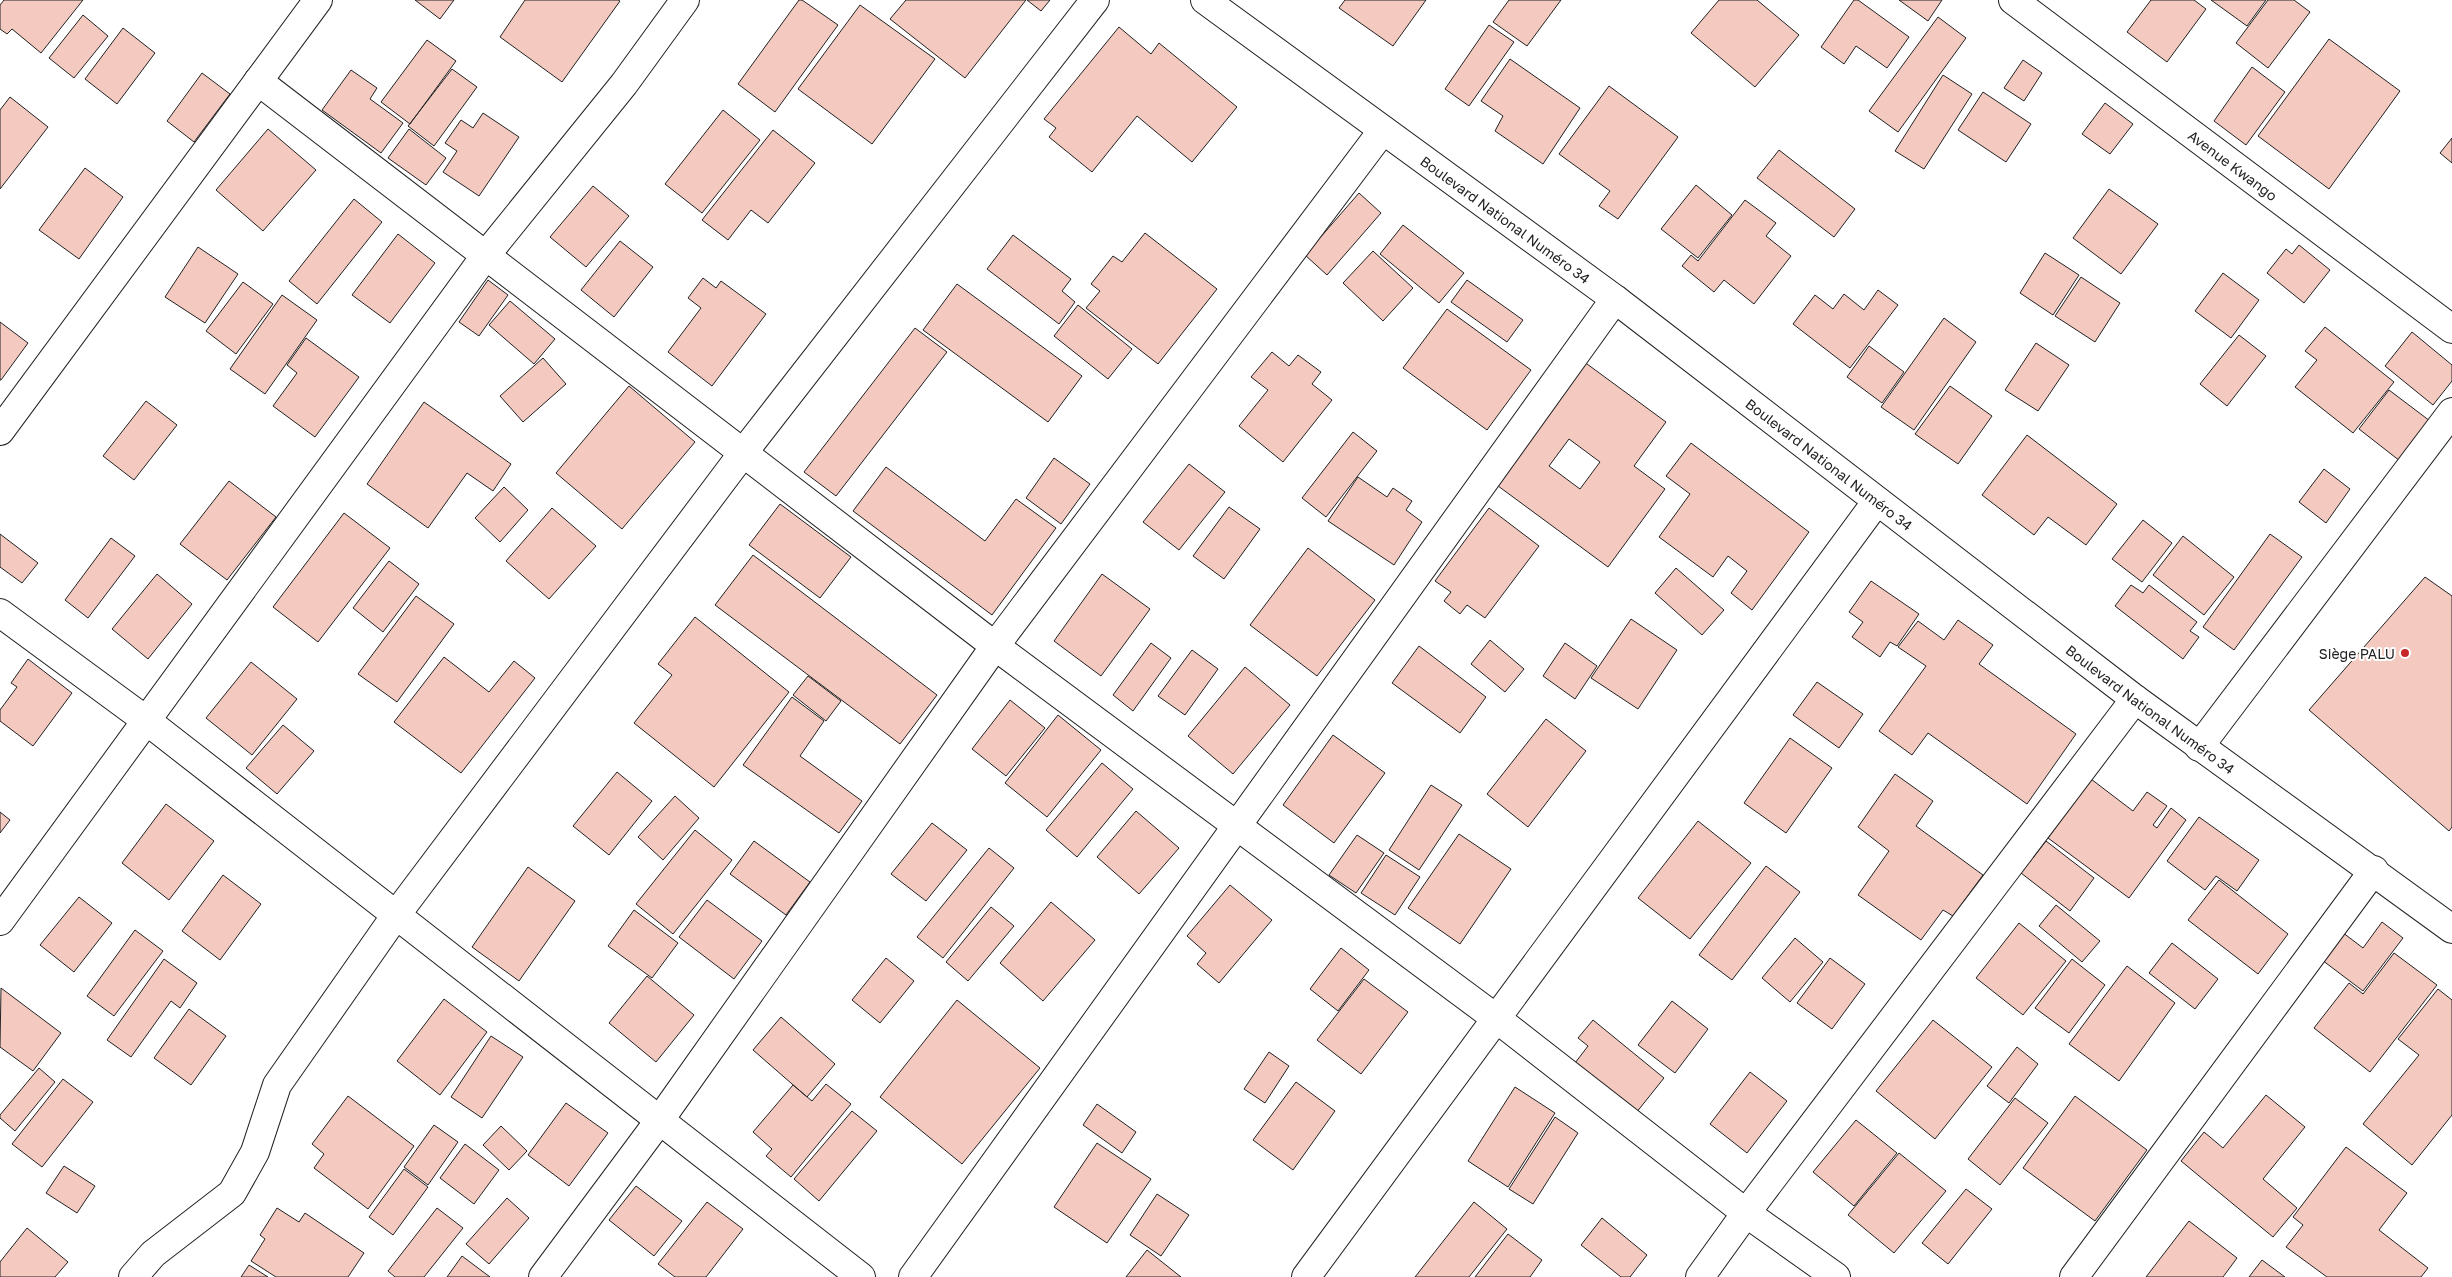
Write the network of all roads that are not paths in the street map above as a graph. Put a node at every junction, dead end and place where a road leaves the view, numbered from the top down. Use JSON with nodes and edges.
{"nodes":[{"id":1,"x":318,"y":0,"type":"edge"},
{"id":2,"x":685,"y":0,"type":"edge"},
{"id":3,"x":1095,"y":0,"type":"edge"},
{"id":4,"x":1205,"y":0,"type":"edge"},
{"id":5,"x":2014,"y":0,"type":"edge"},
{"id":6,"x":258,"y":81,"type":"junction"},
{"id":7,"x":1383,"y":130,"type":"junction"},
{"id":8,"x":486,"y":255,"type":"junction"},
{"id":9,"x":1615,"y":300,"type":"junction"},
{"id":10,"x":2452,"y":329,"type":"edge"},
{"id":11,"x":2452,"y":412,"type":"edge"},
{"id":12,"x":0,"y":431,"type":"edge"},
{"id":13,"x":743,"y":453,"type":"junction"},
{"id":14,"x":1877,"y":501,"type":"junction"},
{"id":15,"x":0,"y":612,"type":"edge"},
{"id":16,"x":995,"y":646,"type":"junction"},
{"id":17,"x":2135,"y":699,"type":"junction"},
{"id":18,"x":147,"y":721,"type":"junction"},
{"id":19,"x":2199,"y":747,"type":"junction"},
{"id":20,"x":1235,"y":827,"type":"junction"},
{"id":21,"x":2374,"y":870,"type":"junction"},
{"id":22,"x":396,"y":915,"type":"junction"},
{"id":23,"x":0,"y":920,"type":"edge"},
{"id":24,"x":2452,"y":929,"type":"edge"},
{"id":25,"x":1497,"y":1019,"type":"junction"},
{"id":26,"x":658,"y":1121,"type":"junction"},
{"id":27,"x":1746,"y":1213,"type":"junction"},
{"id":28,"x":133,"y":1277,"type":"edge"},
{"id":29,"x":543,"y":1277,"type":"edge"},
{"id":30,"x":861,"y":1277,"type":"edge"},
{"id":31,"x":913,"y":1277,"type":"edge"},
{"id":32,"x":1306,"y":1277,"type":"edge"},
{"id":33,"x":1700,"y":1277,"type":"edge"},
{"id":34,"x":1836,"y":1277,"type":"edge"},
{"id":35,"x":2074,"y":1277,"type":"edge"}],
"edges":[{"from":1,"to":6,"type":"street"},
{"from":2,"to":8,"type":"street"},
{"from":3,"to":13,"type":"street"},
{"from":4,"to":7,"type":"street","name":"Boulevard National Numéro 34"},
{"from":5,"to":10,"type":"street","name":"Avenue Kwango"},
{"from":6,"to":8,"type":"street"},
{"from":6,"to":12,"type":"street"},
{"from":7,"to":9,"type":"street","name":"Boulevard National Numéro 34"},
{"from":7,"to":16,"type":"street"},
{"from":8,"to":13,"type":"street"},
{"from":8,"to":18,"type":"street"},
{"from":9,"to":14,"type":"street","name":"Boulevard National Numéro 34"},
{"from":9,"to":20,"type":"street"},
{"from":11,"to":19,"type":"street"},
{"from":13,"to":16,"type":"street"},
{"from":13,"to":22,"type":"street"},
{"from":14,"to":17,"type":"street","name":"Boulevard National Numéro 34"},
{"from":14,"to":25,"type":"street"},
{"from":15,"to":18,"type":"street"},
{"from":16,"to":20,"type":"street"},
{"from":16,"to":26,"type":"street"},
{"from":17,"to":19,"type":"street","name":"Boulevard National Numéro 34"},
{"from":17,"to":27,"type":"street"},
{"from":18,"to":22,"type":"street"},
{"from":18,"to":23,"type":"street"},
{"from":19,"to":21,"type":"street","name":"Boulevard National Numéro 34"},
{"from":20,"to":25,"type":"street"},
{"from":20,"to":31,"type":"street"},
{"from":21,"to":24,"type":"street","name":"Boulevard National Numéro 34"},
{"from":21,"to":35,"type":"street"},
{"from":22,"to":26,"type":"street"},
{"from":22,"to":28,"type":"street"},
{"from":25,"to":27,"type":"street"},
{"from":25,"to":32,"type":"street"},
{"from":26,"to":29,"type":"street"},
{"from":26,"to":30,"type":"street"},
{"from":27,"to":33,"type":"street"},
{"from":27,"to":34,"type":"street"}]}
